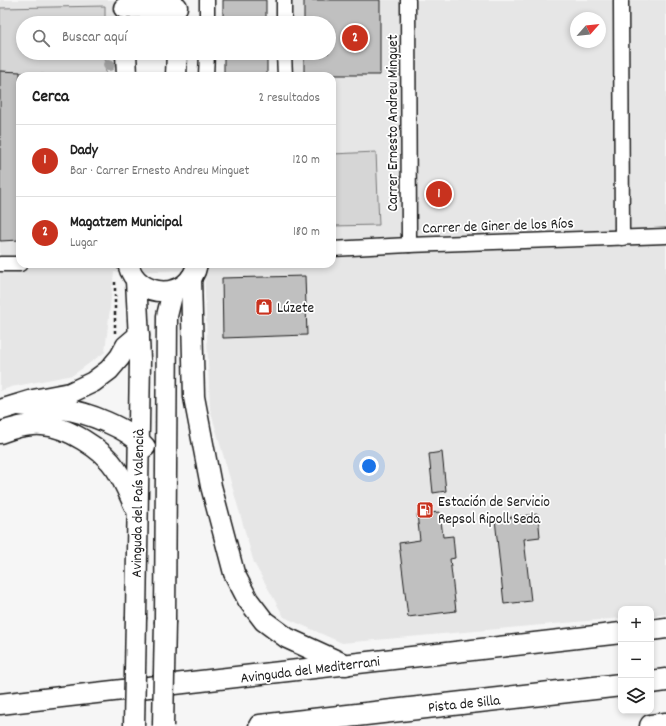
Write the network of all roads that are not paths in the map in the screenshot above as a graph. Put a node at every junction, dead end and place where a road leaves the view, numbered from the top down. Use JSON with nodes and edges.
{"nodes":[{"id":1,"x":207,"y":0,"type":"edge"},
{"id":2,"x":284,"y":0,"type":"edge"},
{"id":3,"x":408,"y":0,"type":"edge"},
{"id":4,"x":621,"y":0,"type":"edge"},
{"id":5,"x":124,"y":10,"type":"edge"},
{"id":6,"x":177,"y":10,"type":"edge"},
{"id":7,"x":207,"y":16,"type":"edge"},
{"id":8,"x":284,"y":16,"type":"edge"},
{"id":9,"x":126,"y":60,"type":"edge"},
{"id":10,"x":177,"y":60,"type":"edge"},
{"id":11,"x":207,"y":60,"type":"edge"},
{"id":12,"x":284,"y":60,"type":"edge"},
{"id":13,"x":127,"y":72,"type":"edge"},
{"id":14,"x":176,"y":72,"type":"edge"},
{"id":15,"x":206,"y":72,"type":"edge"},
{"id":16,"x":285,"y":72,"type":"edge"},
{"id":17,"x":666,"y":236,"type":"edge"},
{"id":18,"x":622,"y":238,"type":"junction"},
{"id":19,"x":409,"y":245,"type":"junction"},
{"id":20,"x":336,"y":249,"type":"edge"},
{"id":21,"x":0,"y":264,"type":"edge"},
{"id":22,"x":16,"y":264,"type":"edge"},
{"id":23,"x":197,"y":269,"type":"edge"},
{"id":24,"x":132,"y":272,"type":"edge"},
{"id":25,"x":173,"y":291,"type":"junction"},
{"id":26,"x":139,"y":335,"type":"junction"},
{"id":27,"x":19,"y":405,"type":"junction"},
{"id":28,"x":0,"y":410,"type":"edge"},
{"id":29,"x":0,"y":433,"type":"edge"},
{"id":30,"x":138,"y":439,"type":"junction"},
{"id":31,"x":137,"y":512,"type":"junction"},
{"id":32,"x":165,"y":518,"type":"junction"},
{"id":33,"x":666,"y":628,"type":"edge"},
{"id":34,"x":654,"y":630,"type":"edge"},
{"id":35,"x":618,"y":633,"type":"edge"},
{"id":36,"x":346,"y":665,"type":"junction"},
{"id":37,"x":666,"y":680,"type":"edge"},
{"id":38,"x":654,"y":682,"type":"edge"},
{"id":39,"x":618,"y":685,"type":"edge"},
{"id":40,"x":0,"y":691,"type":"edge"},
{"id":41,"x":27,"y":701,"type":"junction"},
{"id":42,"x":0,"y":704,"type":"edge"},
{"id":43,"x":666,"y":724,"type":"edge"},
{"id":44,"x":134,"y":726,"type":"edge"},
{"id":45,"x":163,"y":726,"type":"edge"},
{"id":46,"x":260,"y":726,"type":"edge"},
{"id":47,"x":651,"y":726,"type":"edge"}],
"edges":[{"from":1,"to":7,"type":"street"},
{"from":2,"to":8,"type":"street"},
{"from":3,"to":19,"type":"street","name":"Carrer Ernesto Andreu Minguet"},
{"from":4,"to":18,"type":"street"},
{"from":5,"to":6,"type":"street"},
{"from":9,"to":13,"type":"street"},
{"from":10,"to":14,"type":"street"},
{"from":11,"to":15,"type":"street"},
{"from":12,"to":16,"type":"street"},
{"from":17,"to":18,"type":"street","name":"Carrer de Giner de los Ríos"},
{"from":18,"to":19,"type":"street","name":"Carrer de Giner de los Ríos"},
{"from":19,"to":20,"type":"street","name":"Carrer de Giner de los Ríos"},
{"from":21,"to":22,"type":"street"},
{"from":23,"to":25,"type":"street"},
{"from":23,"to":36,"type":"street"},
{"from":24,"to":25,"type":"street"},
{"from":24,"to":26,"type":"street","name":"Avinguda del País Valencià"},
{"from":25,"to":32,"type":"street","name":"Avinguda del País Valencià"},
{"from":26,"to":27,"type":"street"},
{"from":26,"to":30,"type":"street","name":"Avinguda del País Valencià"},
{"from":27,"to":28,"type":"street"},
{"from":27,"to":30,"type":"street"},
{"from":29,"to":31,"type":"street"},
{"from":30,"to":31,"type":"street","name":"Avinguda del País Valencià"},
{"from":30,"to":32,"type":"street"},
{"from":31,"to":44,"type":"street","name":"Avinguda del País Valencià","bridge":true},
{"from":32,"to":45,"type":"street","name":"Avinguda del País Valencià","bridge":true},
{"from":33,"to":34,"type":"street"},
{"from":35,"to":36,"type":"street","name":"Avinguda del Mediterrani"},
{"from":36,"to":41,"type":"street","name":"Avinguda del Mediterrani"},
{"from":37,"to":38,"type":"highway"},
{"from":39,"to":46,"type":"highway","name":"Pista de Silla"},
{"from":40,"to":41,"type":"street"},
{"from":41,"to":42,"type":"street","name":"Avinguda del Mediterrani"},
{"from":43,"to":47,"type":"highway"}]}
